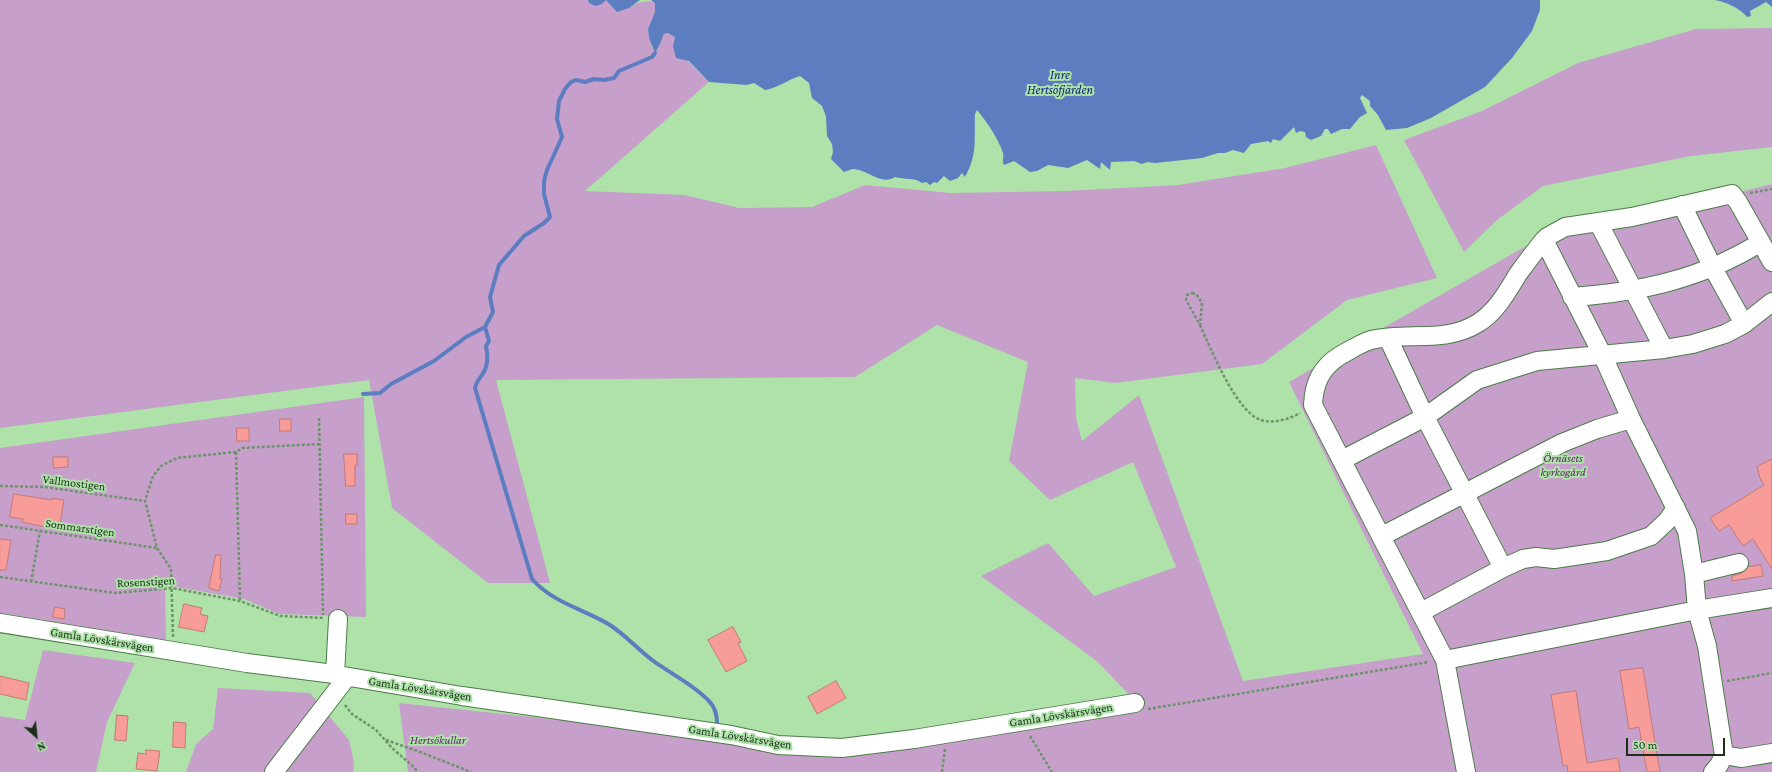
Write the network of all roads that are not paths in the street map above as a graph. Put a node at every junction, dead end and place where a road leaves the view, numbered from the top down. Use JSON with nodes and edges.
{"nodes":[{"id":1,"x":1682,"y":206,"type":"junction"},
{"id":2,"x":1598,"y":222,"type":"junction"},
{"id":3,"x":1544,"y":240,"type":"junction"},
{"id":4,"x":1761,"y":242,"type":"junction"},
{"id":5,"x":1772,"y":262,"type":"edge"},
{"id":6,"x":1713,"y":268,"type":"junction"},
{"id":7,"x":1633,"y":291,"type":"junction"},
{"id":8,"x":1572,"y":297,"type":"junction"},
{"id":9,"x":1772,"y":302,"type":"edge"},
{"id":10,"x":1744,"y":324,"type":"junction"},
{"id":11,"x":1388,"y":338,"type":"junction"},
{"id":12,"x":1664,"y":349,"type":"junction"},
{"id":13,"x":1602,"y":354,"type":"junction"},
{"id":14,"x":1425,"y":417,"type":"junction"},
{"id":15,"x":1631,"y":419,"type":"junction"},
{"id":16,"x":1342,"y":460,"type":"junction"},
{"id":17,"x":1464,"y":493,"type":"junction"},
{"id":18,"x":1676,"y":508,"type":"junction"},
{"id":19,"x":1382,"y":536,"type":"junction"},
{"id":20,"x":1739,"y":563,"type":"dead end"},
{"id":21,"x":1503,"y":568,"type":"junction"},
{"id":22,"x":1694,"y":574,"type":"junction"},
{"id":23,"x":1772,"y":598,"type":"edge"},
{"id":24,"x":1697,"y":610,"type":"junction"},
{"id":25,"x":1421,"y":612,"type":"junction"},
{"id":26,"x":331,"y":618,"type":"road end"},
{"id":27,"x":0,"y":623,"type":"edge"},
{"id":28,"x":1445,"y":660,"type":"junction"},
{"id":29,"x":341,"y":676,"type":"junction"},
{"id":30,"x":1134,"y":703,"type":"road end"},
{"id":31,"x":1772,"y":753,"type":"edge"},
{"id":32,"x":1724,"y":755,"type":"junction"},
{"id":33,"x":274,"y":772,"type":"edge"},
{"id":34,"x":1466,"y":772,"type":"edge"},
{"id":35,"x":1713,"y":772,"type":"edge"}],
"edges":[{"from":1,"to":2,"type":"street"},
{"from":1,"to":4,"type":"street"},
{"from":1,"to":6,"type":"street"},
{"from":2,"to":3,"type":"street"},
{"from":2,"to":7,"type":"street"},
{"from":3,"to":8,"type":"street"},
{"from":3,"to":11,"type":"street"},
{"from":4,"to":5,"type":"street"},
{"from":4,"to":6,"type":"street"},
{"from":6,"to":7,"type":"street"},
{"from":6,"to":10,"type":"street"},
{"from":7,"to":8,"type":"street"},
{"from":7,"to":12,"type":"street"},
{"from":8,"to":13,"type":"street"},
{"from":9,"to":10,"type":"street"},
{"from":10,"to":12,"type":"street"},
{"from":11,"to":14,"type":"street"},
{"from":11,"to":16,"type":"street"},
{"from":12,"to":13,"type":"street"},
{"from":13,"to":14,"type":"street"},
{"from":13,"to":15,"type":"street"},
{"from":14,"to":16,"type":"street"},
{"from":14,"to":17,"type":"street"},
{"from":15,"to":17,"type":"street"},
{"from":15,"to":18,"type":"street"},
{"from":16,"to":19,"type":"street"},
{"from":17,"to":19,"type":"street"},
{"from":17,"to":21,"type":"street"},
{"from":18,"to":21,"type":"street"},
{"from":18,"to":22,"type":"street"},
{"from":19,"to":25,"type":"street"},
{"from":20,"to":22,"type":"street"},
{"from":21,"to":25,"type":"street"},
{"from":22,"to":24,"type":"street"},
{"from":23,"to":24,"type":"street"},
{"from":24,"to":28,"type":"street"},
{"from":24,"to":32,"type":"street"},
{"from":25,"to":28,"type":"street"},
{"from":26,"to":29,"type":"street"},
{"from":27,"to":29,"type":"street","name":"Gamla Lövskärsvägen"},
{"from":28,"to":34,"type":"street"},
{"from":29,"to":30,"type":"street","name":"Gamla Lövskärsvägen"},
{"from":29,"to":33,"type":"street"},
{"from":31,"to":32,"type":"street"},
{"from":32,"to":35,"type":"street"}]}
